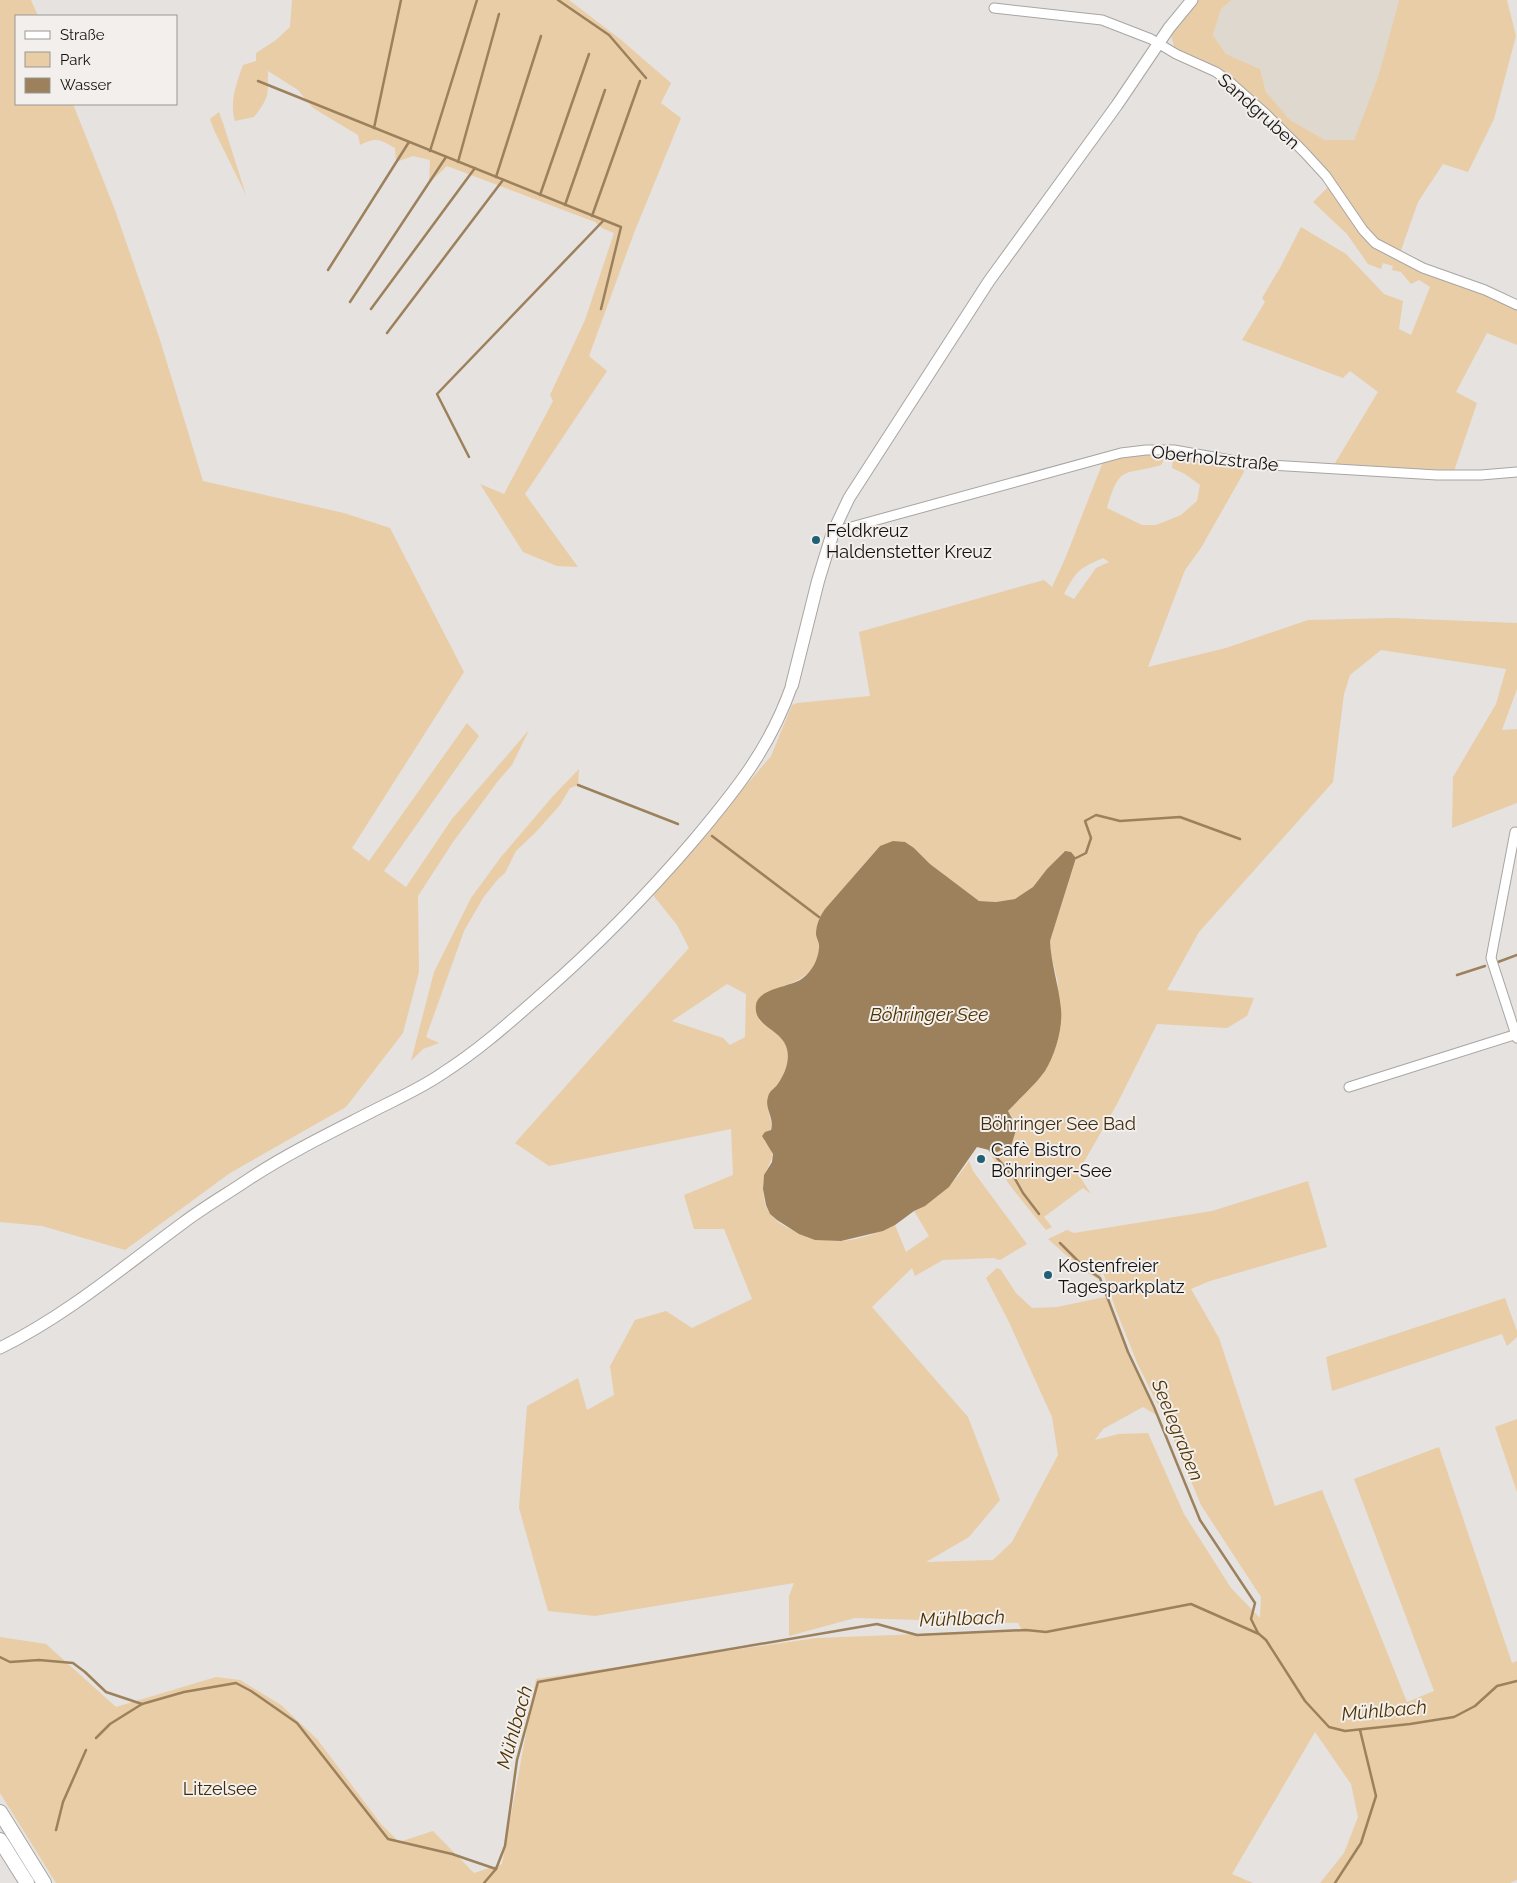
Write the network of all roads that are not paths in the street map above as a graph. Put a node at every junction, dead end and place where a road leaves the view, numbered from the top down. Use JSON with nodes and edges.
{"nodes":[{"id":1,"x":1192,"y":0,"type":"edge"},
{"id":2,"x":994,"y":8,"type":"dead end"},
{"id":3,"x":1158,"y":43,"type":"junction"},
{"id":4,"x":1517,"y":305,"type":"edge"},
{"id":5,"x":1517,"y":472,"type":"edge"},
{"id":6,"x":833,"y":532,"type":"junction"},
{"id":7,"x":792,"y":685,"type":"joint"},
{"id":8,"x":1515,"y":832,"type":"dead end"},
{"id":9,"x":1517,"y":1035,"type":"edge"},
{"id":10,"x":1349,"y":1087,"type":"dead end"},
{"id":11,"x":0,"y":1348,"type":"edge"},
{"id":12,"x":0,"y":1812,"type":"edge"},
{"id":13,"x":0,"y":1840,"type":"edge"},
{"id":14,"x":27,"y":1883,"type":"edge"},
{"id":15,"x":44,"y":1883,"type":"edge"}],
"edges":[{"from":1,"to":3,"type":"street"},
{"from":2,"to":3,"type":"street","name":"Sandgruben"},
{"from":3,"to":4,"type":"street","name":"Sandgruben"},
{"from":3,"to":6,"type":"street"},
{"from":5,"to":6,"type":"street","name":"Oberholzstraße"},
{"from":6,"to":7,"type":"main road"},
{"from":7,"to":11,"type":"street"},
{"from":8,"to":9,"type":"street"},
{"from":9,"to":10,"type":"street"},
{"from":12,"to":15,"type":"highway"},
{"from":13,"to":14,"type":"highway"}]}
